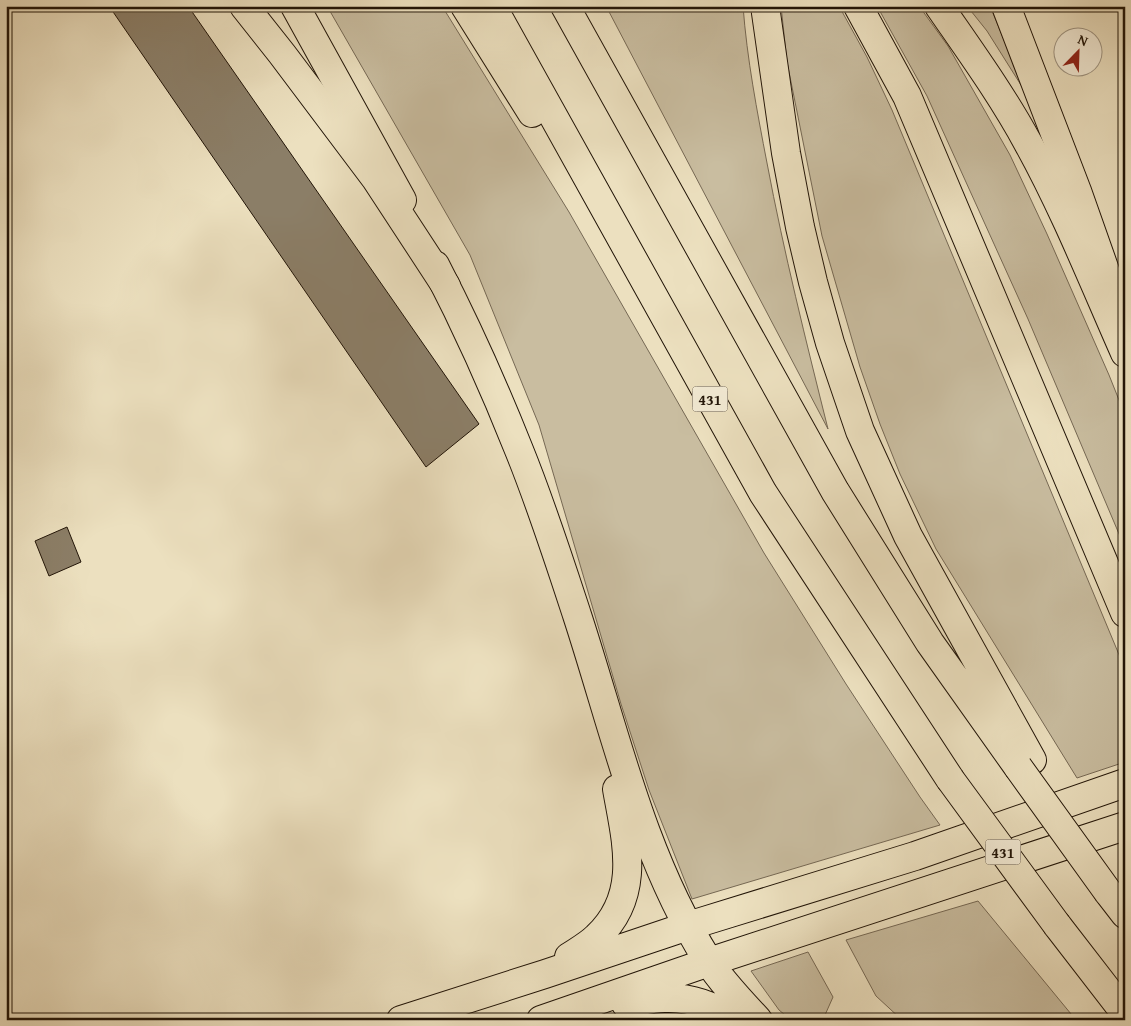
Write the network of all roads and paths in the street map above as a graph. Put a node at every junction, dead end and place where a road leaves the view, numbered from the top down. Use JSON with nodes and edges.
{"nodes":[{"id":1,"x":244,"y":6,"type":"edge"},
{"id":2,"x":295,"y":6,"type":"edge"},
{"id":3,"x":465,"y":6,"type":"edge"},
{"id":4,"x":492,"y":6,"type":"edge"},
{"id":5,"x":565,"y":6,"type":"edge"},
{"id":6,"x":572,"y":6,"type":"edge"},
{"id":7,"x":765,"y":6,"type":"edge"},
{"id":8,"x":858,"y":6,"type":"edge"},
{"id":9,"x":939,"y":6,"type":"edge"},
{"id":10,"x":1006,"y":6,"type":"edge"},
{"id":11,"x":606,"y":76,"type":"junction"},
{"id":12,"x":446,"y":286,"type":"junction"},
{"id":13,"x":1125,"y":327,"type":"edge"},
{"id":14,"x":1125,"y":353,"type":"edge"},
{"id":15,"x":720,"y":416,"type":"junction"},
{"id":16,"x":1125,"y":613,"type":"edge"},
{"id":17,"x":599,"y":686,"type":"junction"},
{"id":18,"x":1025,"y":764,"type":"junction"},
{"id":19,"x":1125,"y":783,"type":"edge"},
{"id":20,"x":1125,"y":826,"type":"edge"},
{"id":21,"x":1125,"y":914,"type":"edge"},
{"id":22,"x":688,"y":926,"type":"junction"},
{"id":23,"x":709,"y":962,"type":"junction"},
{"id":24,"x":545,"y":974,"type":"junction"},
{"id":25,"x":1125,"y":1013,"type":"edge"},
{"id":26,"x":548,"y":1017,"type":"edge"},
{"id":27,"x":401,"y":1020,"type":"edge"},
{"id":28,"x":735,"y":1020,"type":"edge"},
{"id":29,"x":758,"y":1020,"type":"edge"}],
"edges":[{"from":1,"to":12,"type":"main road"},
{"from":2,"to":12,"type":"main road"},
{"from":3,"to":15,"type":"main road"},
{"from":4,"to":15,"type":"main road","number":"431"},
{"from":5,"to":11,"type":"main road"},
{"from":6,"to":11,"type":"main road"},
{"from":7,"to":18,"type":"main road"},
{"from":8,"to":16,"type":"main road"},
{"from":9,"to":14,"type":"main road"},
{"from":10,"to":13,"type":"main road"},
{"from":11,"to":18,"type":"main road"},
{"from":12,"to":17,"type":"main road"},
{"from":15,"to":25,"type":"main road","number":"431","bridge":true},
{"from":17,"to":22,"type":"main road"},
{"from":17,"to":24,"type":"main road"},
{"from":18,"to":21,"type":"main road","bridge":true},
{"from":19,"to":22,"type":"main road"},
{"from":20,"to":23,"type":"main road"},
{"from":22,"to":23,"type":"main road"},
{"from":22,"to":24,"type":"main road"},
{"from":23,"to":26,"type":"main road"},
{"from":23,"to":29,"type":"main road"},
{"from":24,"to":27,"type":"main road"},
{"from":26,"to":28,"type":"main road"}]}
